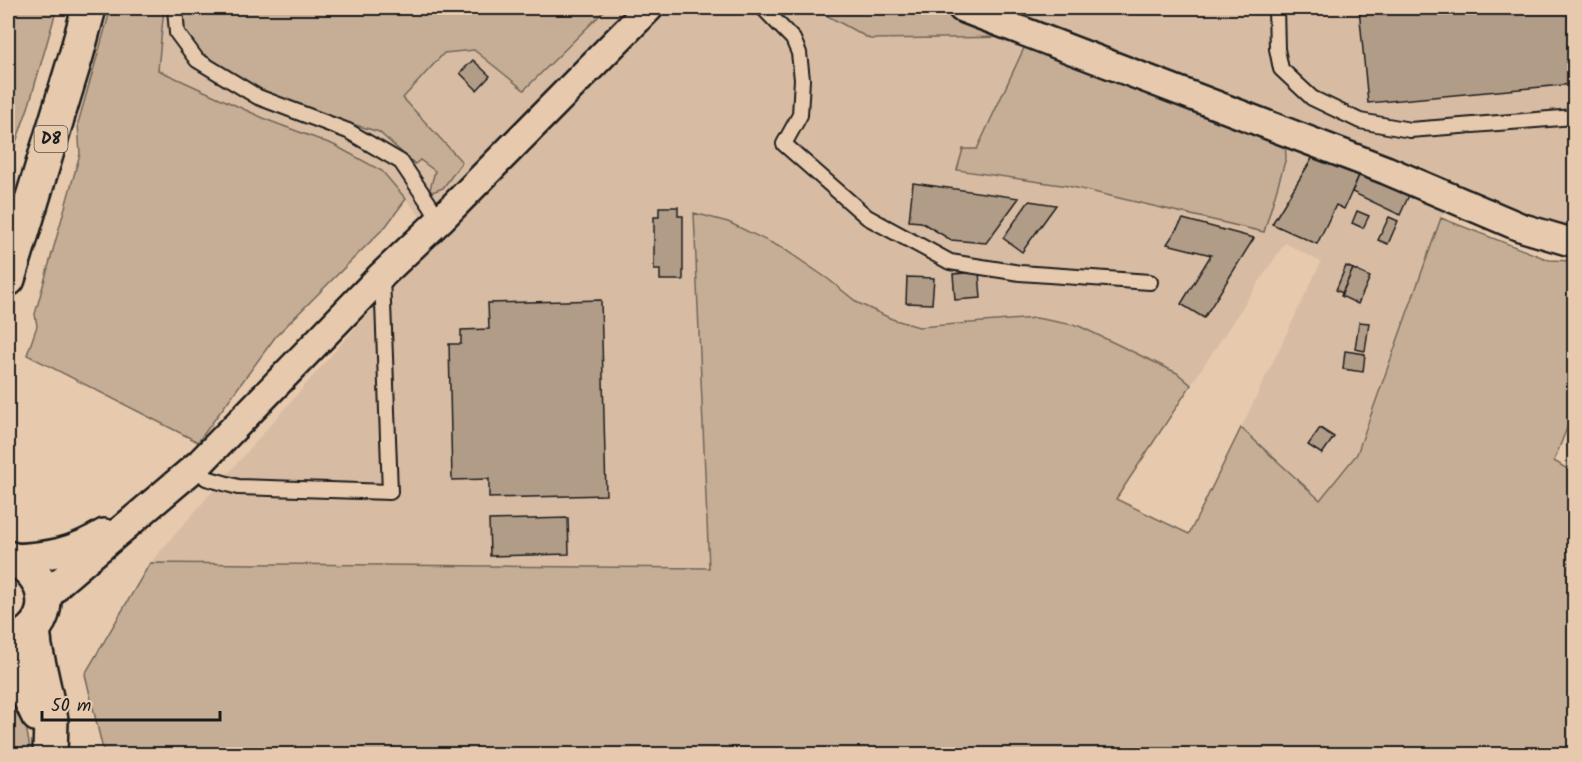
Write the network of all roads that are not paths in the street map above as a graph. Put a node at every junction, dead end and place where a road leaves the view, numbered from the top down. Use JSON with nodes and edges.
{"nodes":[{"id":1,"x":89,"y":8,"type":"edge"},
{"id":2,"x":175,"y":8,"type":"edge"},
{"id":3,"x":649,"y":8,"type":"edge"},
{"id":4,"x":763,"y":8,"type":"edge"},
{"id":5,"x":962,"y":8,"type":"edge"},
{"id":6,"x":1276,"y":8,"type":"edge"},
{"id":7,"x":1575,"y":117,"type":"edge"},
{"id":8,"x":440,"y":220,"type":"junction"},
{"id":9,"x":1575,"y":243,"type":"edge"},
{"id":10,"x":382,"y":275,"type":"junction"},
{"id":11,"x":8,"y":279,"type":"edge"},
{"id":12,"x":1150,"y":282,"type":"dead end"},
{"id":13,"x":200,"y":463,"type":"junction"},
{"id":14,"x":158,"y":499,"type":"junction"},
{"id":15,"x":8,"y":558,"type":"edge"},
{"id":16,"x":28,"y":624,"type":"edge"},
{"id":17,"x":8,"y":662,"type":"edge"},
{"id":18,"x":50,"y":749,"type":"edge"}],
"edges":[{"from":1,"to":11,"type":"main road","number":"D8"},
{"from":2,"to":8,"type":"lane"},
{"from":3,"to":8,"type":"street"},
{"from":4,"to":12,"type":"lane"},
{"from":5,"to":9,"type":"street"},
{"from":6,"to":7,"type":"lane"},
{"from":8,"to":10,"type":"street"},
{"from":10,"to":13,"type":"street"},
{"from":10,"to":13,"type":"lane"},
{"from":13,"to":14,"type":"street"},
{"from":14,"to":15,"type":"street"},
{"from":14,"to":16,"type":"street"},
{"from":15,"to":16,"type":"main road"},
{"from":16,"to":18,"type":"main road"},
{"from":17,"to":18,"type":"main road"}]}
